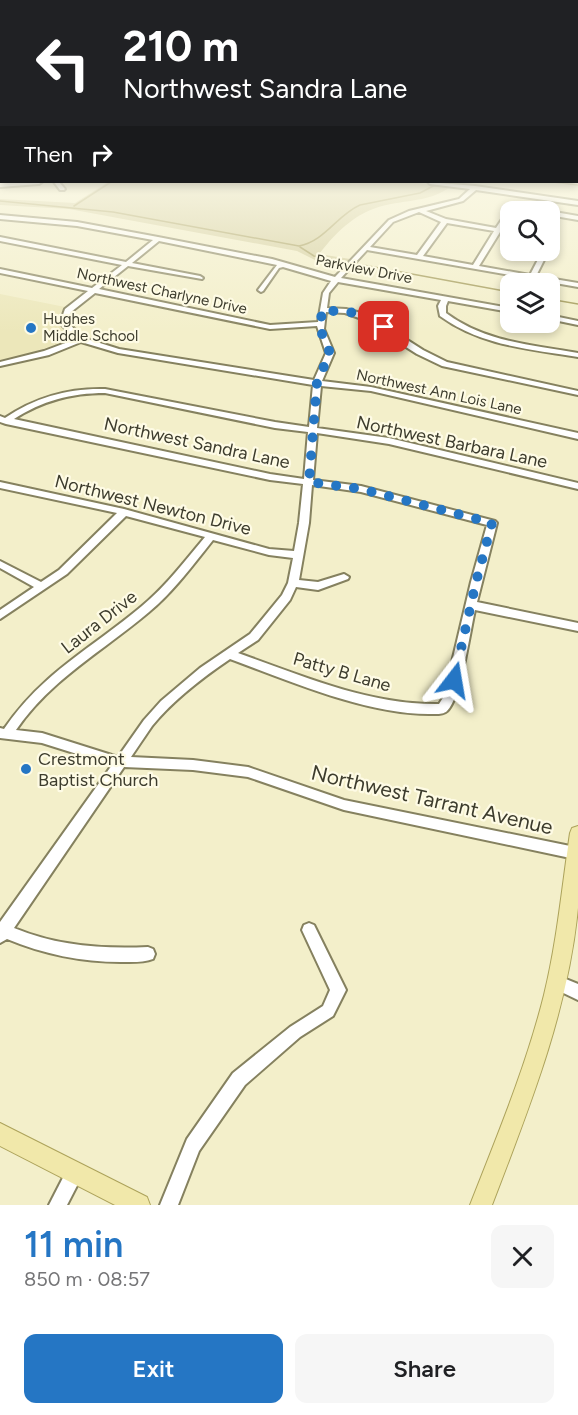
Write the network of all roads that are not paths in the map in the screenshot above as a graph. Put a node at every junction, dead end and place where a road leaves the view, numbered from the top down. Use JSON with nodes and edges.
{"nodes":[{"id":1,"x":47,"y":220,"type":"edge"},
{"id":2,"x":393,"y":220,"type":"edge"},
{"id":3,"x":445,"y":221,"type":"joint"},
{"id":4,"x":500,"y":227,"type":"edge"},
{"id":5,"x":498,"y":230,"type":"junction"},
{"id":6,"x":0,"y":239,"type":"edge"},
{"id":7,"x":158,"y":239,"type":"junction"},
{"id":8,"x":364,"y":248,"type":"junction"},
{"id":9,"x":418,"y":258,"type":"junction"},
{"id":10,"x":127,"y":264,"type":"junction"},
{"id":11,"x":283,"y":264,"type":"junction"},
{"id":12,"x":474,"y":268,"type":"junction"},
{"id":13,"x":0,"y":271,"type":"edge"},
{"id":14,"x":503,"y":273,"type":"edge"},
{"id":15,"x":200,"y":278,"type":"dead end"},
{"id":16,"x":337,"y":279,"type":"junction"},
{"id":17,"x":560,"y":282,"type":"edge"},
{"id":18,"x":578,"y":285,"type":"edge"},
{"id":19,"x":261,"y":290,"type":"dead end"},
{"id":20,"x":92,"y":291,"type":"junction"},
{"id":21,"x":446,"y":298,"type":"junction"},
{"id":22,"x":500,"y":308,"type":"edge"},
{"id":23,"x":322,"y":310,"type":"junction"},
{"id":24,"x":560,"y":320,"type":"edge"},
{"id":25,"x":578,"y":323,"type":"edge"},
{"id":26,"x":320,"y":324,"type":"junction"},
{"id":27,"x":81,"y":340,"type":"junction"},
{"id":28,"x":578,"y":356,"type":"edge"},
{"id":29,"x":0,"y":364,"type":"edge"},
{"id":30,"x":317,"y":382,"type":"junction"},
{"id":31,"x":578,"y":393,"type":"edge"},
{"id":32,"x":3,"y":420,"type":"edge"},
{"id":33,"x":315,"y":431,"type":"junction"},
{"id":34,"x":578,"y":436,"type":"edge"},
{"id":35,"x":309,"y":482,"type":"junction"},
{"id":36,"x":0,"y":485,"type":"edge"},
{"id":37,"x":578,"y":486,"type":"edge"},
{"id":38,"x":124,"y":512,"type":"junction"},
{"id":39,"x":211,"y":536,"type":"junction"},
{"id":40,"x":299,"y":555,"type":"junction"},
{"id":41,"x":0,"y":564,"type":"edge"},
{"id":42,"x":344,"y":577,"type":"dead end"},
{"id":43,"x":293,"y":583,"type":"junction"},
{"id":44,"x":42,"y":588,"type":"junction"},
{"id":45,"x":471,"y":605,"type":"junction"},
{"id":46,"x":0,"y":615,"type":"edge"},
{"id":47,"x":578,"y":627,"type":"edge"},
{"id":48,"x":228,"y":654,"type":"junction"},
{"id":49,"x":4,"y":733,"type":"edge"},
{"id":50,"x":119,"y":762,"type":"junction"},
{"id":51,"x":578,"y":833,"type":"edge"},
{"id":52,"x":575,"y":853,"type":"junction"},
{"id":53,"x":309,"y":930,"type":"dead end"},
{"id":54,"x":1,"y":932,"type":"edge"},
{"id":55,"x":148,"y":954,"type":"dead end"},
{"id":56,"x":556,"y":982,"type":"junction"},
{"id":57,"x":578,"y":992,"type":"edge"},
{"id":58,"x":0,"y":1134,"type":"edge"},
{"id":59,"x":75,"y":1172,"type":"junction"},
{"id":60,"x":59,"y":1203,"type":"edge"},
{"id":61,"x":139,"y":1205,"type":"edge"},
{"id":62,"x":169,"y":1205,"type":"edge"},
{"id":63,"x":481,"y":1205,"type":"edge"}],
"edges":[{"from":1,"to":7,"type":"street","name":"Parkview Drive"},
{"from":2,"to":8,"type":"street"},
{"from":3,"to":5,"type":"street"},
{"from":3,"to":9,"type":"street"},
{"from":4,"to":5,"type":"street"},
{"from":5,"to":12,"type":"street"},
{"from":6,"to":10,"type":"street"},
{"from":7,"to":10,"type":"street"},
{"from":7,"to":11,"type":"street","name":"Parkview Drive"},
{"from":8,"to":9,"type":"street"},
{"from":8,"to":16,"type":"street"},
{"from":9,"to":12,"type":"street"},
{"from":10,"to":15,"type":"street"},
{"from":10,"to":20,"type":"street"},
{"from":11,"to":16,"type":"street","name":"Parkview Drive"},
{"from":11,"to":19,"type":"street"},
{"from":12,"to":14,"type":"street"},
{"from":13,"to":20,"type":"street","name":"Northwest Charlyne Drive"},
{"from":16,"to":21,"type":"street","name":"Parkview Drive"},
{"from":16,"to":23,"type":"street"},
{"from":17,"to":18,"type":"street"},
{"from":20,"to":26,"type":"street","name":"Northwest Charlyne Drive"},
{"from":20,"to":27,"type":"street"},
{"from":21,"to":22,"type":"street","name":"Parkview Drive"},
{"from":21,"to":28,"type":"street"},
{"from":23,"to":26,"type":"street"},
{"from":23,"to":31,"type":"street"},
{"from":24,"to":25,"type":"street"},
{"from":26,"to":30,"type":"street"},
{"from":27,"to":29,"type":"street"},
{"from":27,"to":30,"type":"street","name":"Northwest Ann Lois Lane"},
{"from":30,"to":33,"type":"street"},
{"from":30,"to":34,"type":"street","name":"Northwest Ann Lois Lane"},
{"from":32,"to":33,"type":"street","name":"Northwest Barbara Lane"},
{"from":32,"to":35,"type":"street","name":"Northwest Sandra Lane"},
{"from":33,"to":35,"type":"street"},
{"from":33,"to":37,"type":"street","name":"Northwest Barbara Lane"},
{"from":35,"to":40,"type":"street"},
{"from":35,"to":45,"type":"street","name":"Northwest Sandra Lane"},
{"from":36,"to":38,"type":"street","name":"Northwest Newton Drive"},
{"from":38,"to":39,"type":"street","name":"Northwest Newton Drive"},
{"from":38,"to":44,"type":"street"},
{"from":39,"to":40,"type":"street","name":"Northwest Newton Drive"},
{"from":39,"to":49,"type":"street","name":"Laura Drive"},
{"from":40,"to":43,"type":"street"},
{"from":41,"to":44,"type":"street"},
{"from":42,"to":43,"type":"street"},
{"from":43,"to":48,"type":"street"},
{"from":44,"to":46,"type":"street"},
{"from":45,"to":47,"type":"street"},
{"from":45,"to":48,"type":"street","name":"Patty B Lane"},
{"from":48,"to":50,"type":"street"},
{"from":49,"to":50,"type":"street","name":"Northwest Tarrant Avenue"},
{"from":50,"to":52,"type":"street","name":"Northwest Tarrant Avenue"},
{"from":50,"to":54,"type":"street"},
{"from":51,"to":52,"type":"main road"},
{"from":52,"to":56,"type":"main road"},
{"from":53,"to":62,"type":"street"},
{"from":54,"to":55,"type":"street"},
{"from":56,"to":57,"type":"street"},
{"from":56,"to":63,"type":"main road"},
{"from":58,"to":59,"type":"main road"},
{"from":59,"to":60,"type":"street"},
{"from":59,"to":61,"type":"main road"}]}
